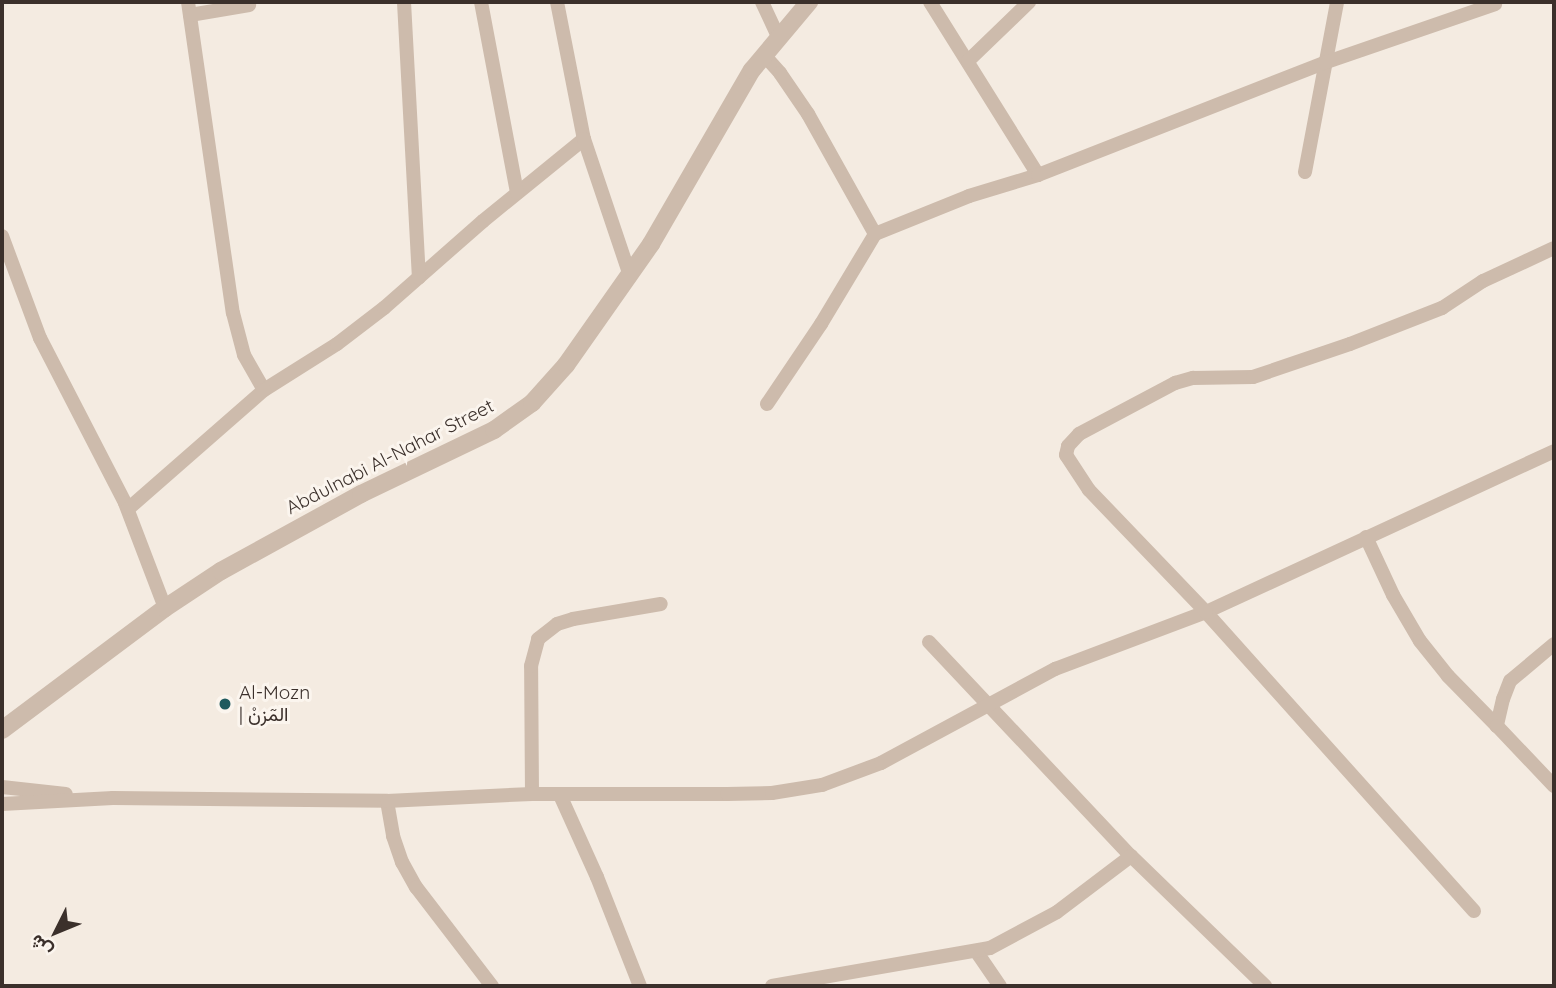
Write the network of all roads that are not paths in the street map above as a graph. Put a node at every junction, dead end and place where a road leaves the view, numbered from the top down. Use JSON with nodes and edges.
{"nodes":[{"id":1,"x":404,"y":2,"type":"edge"},
{"id":2,"x":481,"y":2,"type":"edge"},
{"id":3,"x":558,"y":2,"type":"edge"},
{"id":4,"x":762,"y":2,"type":"edge"},
{"id":5,"x":809,"y":2,"type":"edge"},
{"id":6,"x":930,"y":2,"type":"edge"},
{"id":7,"x":1029,"y":2,"type":"edge"},
{"id":8,"x":1337,"y":2,"type":"edge"},
{"id":9,"x":1495,"y":4,"type":"dead end"},
{"id":10,"x":249,"y":5,"type":"dead end"},
{"id":11,"x":189,"y":8,"type":"edge"},
{"id":12,"x":778,"y":37,"type":"junction"},
{"id":13,"x":764,"y":55,"type":"junction"},
{"id":14,"x":968,"y":61,"type":"junction"},
{"id":15,"x":1324,"y":63,"type":"junction"},
{"id":16,"x":584,"y":139,"type":"junction"},
{"id":17,"x":1305,"y":172,"type":"dead end"},
{"id":18,"x":1038,"y":175,"type":"junction"},
{"id":19,"x":517,"y":193,"type":"junction"},
{"id":20,"x":875,"y":234,"type":"junction"},
{"id":21,"x":2,"y":236,"type":"edge"},
{"id":22,"x":1554,"y":248,"type":"edge"},
{"id":23,"x":630,"y":276,"type":"junction"},
{"id":24,"x":419,"y":278,"type":"junction"},
{"id":25,"x":264,"y":390,"type":"junction"},
{"id":26,"x":767,"y":404,"type":"dead end"},
{"id":27,"x":1554,"y":452,"type":"edge"},
{"id":28,"x":128,"y":509,"type":"junction"},
{"id":29,"x":1366,"y":537,"type":"junction"},
{"id":30,"x":661,"y":604,"type":"dead end"},
{"id":31,"x":165,"y":608,"type":"junction"},
{"id":32,"x":1206,"y":612,"type":"junction"},
{"id":33,"x":929,"y":642,"type":"dead end"},
{"id":34,"x":1554,"y":644,"type":"edge"},
{"id":35,"x":986,"y":705,"type":"junction"},
{"id":36,"x":1497,"y":726,"type":"junction"},
{"id":37,"x":2,"y":730,"type":"edge"},
{"id":38,"x":1554,"y":786,"type":"edge"},
{"id":39,"x":2,"y":787,"type":"edge"},
{"id":40,"x":533,"y":794,"type":"junction"},
{"id":41,"x":560,"y":795,"type":"junction"},
{"id":42,"x":113,"y":798,"type":"junction"},
{"id":43,"x":387,"y":801,"type":"junction"},
{"id":44,"x":2,"y":804,"type":"edge"},
{"id":45,"x":1131,"y":856,"type":"junction"},
{"id":46,"x":1474,"y":911,"type":"dead end"},
{"id":47,"x":976,"y":951,"type":"junction"},
{"id":48,"x":492,"y":986,"type":"edge"},
{"id":49,"x":640,"y":986,"type":"edge"},
{"id":50,"x":772,"y":986,"type":"edge"},
{"id":51,"x":1000,"y":986,"type":"edge"},
{"id":52,"x":1265,"y":986,"type":"edge"}],
"edges":[{"from":1,"to":24,"type":"street"},
{"from":2,"to":19,"type":"street"},
{"from":3,"to":16,"type":"street"},
{"from":4,"to":12,"type":"street"},
{"from":5,"to":12,"type":"street","name":"Abdulnabi Al-Nahar Street"},
{"from":6,"to":14,"type":"street"},
{"from":7,"to":14,"type":"street"},
{"from":8,"to":15,"type":"street"},
{"from":9,"to":15,"type":"street"},
{"from":10,"to":11,"type":"street"},
{"from":11,"to":25,"type":"street"},
{"from":12,"to":13,"type":"street","name":"Abdulnabi Al-Nahar Street"},
{"from":13,"to":20,"type":"street"},
{"from":13,"to":23,"type":"street","name":"Abdulnabi Al-Nahar Street"},
{"from":14,"to":18,"type":"street"},
{"from":15,"to":17,"type":"street"},
{"from":15,"to":18,"type":"street"},
{"from":16,"to":19,"type":"street"},
{"from":16,"to":23,"type":"street"},
{"from":18,"to":20,"type":"street"},
{"from":19,"to":24,"type":"street"},
{"from":20,"to":26,"type":"street"},
{"from":21,"to":28,"type":"street"},
{"from":22,"to":32,"type":"street"},
{"from":23,"to":31,"type":"street","name":"Abdulnabi Al-Nahar Street"},
{"from":24,"to":25,"type":"street"},
{"from":25,"to":28,"type":"street"},
{"from":27,"to":29,"type":"street"},
{"from":28,"to":31,"type":"street"},
{"from":29,"to":32,"type":"street"},
{"from":29,"to":36,"type":"street"},
{"from":30,"to":40,"type":"street"},
{"from":31,"to":37,"type":"street","name":"Abdulnabi Al-Nahar Street"},
{"from":32,"to":35,"type":"street"},
{"from":32,"to":46,"type":"street"},
{"from":33,"to":35,"type":"street"},
{"from":34,"to":36,"type":"street"},
{"from":35,"to":41,"type":"street"},
{"from":35,"to":45,"type":"street"},
{"from":36,"to":38,"type":"street"},
{"from":39,"to":42,"type":"street"},
{"from":40,"to":41,"type":"street"},
{"from":40,"to":43,"type":"street"},
{"from":41,"to":49,"type":"street"},
{"from":42,"to":43,"type":"street"},
{"from":42,"to":44,"type":"street"},
{"from":43,"to":48,"type":"street"},
{"from":45,"to":47,"type":"street"},
{"from":45,"to":52,"type":"street"},
{"from":47,"to":50,"type":"street"},
{"from":47,"to":51,"type":"street"}]}
